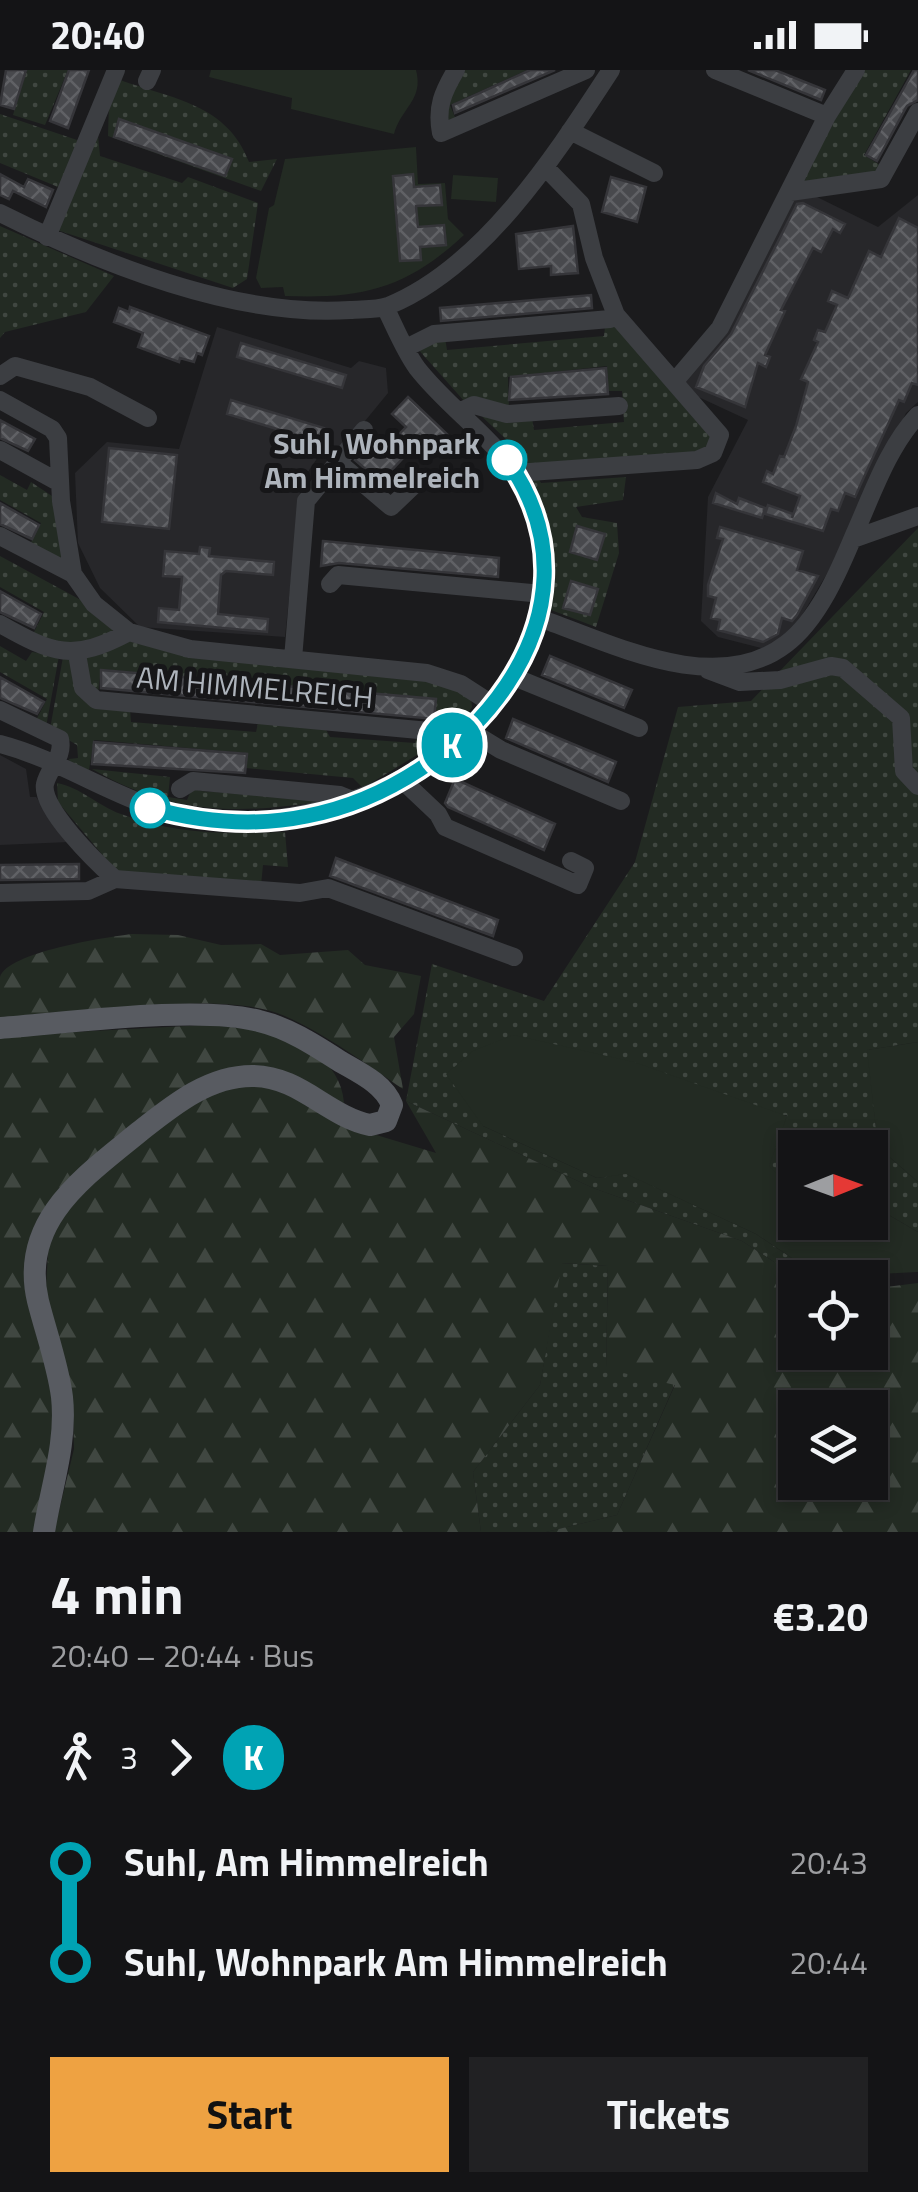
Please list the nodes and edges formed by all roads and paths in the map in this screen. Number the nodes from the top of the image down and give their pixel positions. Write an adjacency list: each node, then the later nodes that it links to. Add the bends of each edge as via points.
1 (116, 70): 14 (street)
2 (456, 70): 3 (street, via 442,94 441,132)
3 (586, 70)
4 (715, 70): 8 (street)
5 (856, 70): 8 (street)
6 (605, 71): 9 (street)
7 (918, 112): 12 (street, via 880,180)
8 (827, 116): 12 (street)
9 (570, 131): 10 (street); 11 (street)
10 (546, 168): 15 (street, via 470,250); 16 (street, via 581,204)
11 (654, 173)
12 (790, 192): 19 (street, via 720,328)
13 (0, 213): 14 (street)
14 (47, 237): 15 (street, via 122,268 253,304 317,312)
15 (386, 308): 17 (street)
16 (616, 315): 17 (street, via 434,334); 19 (street)
17 (406, 348): 22 (street)
18 (0, 376): 24 (street, via 15,366 90,388)
19 (675, 382): 28 (street, via 720,434 713,453 697,460)
20 (0, 400): 29 (street, via 52,428 65,445)
21 (619, 406): 22 (street, via 507,414 474,405)
22 (461, 412): 28 (street)
23 (918, 415): 33 (street)
24 (148, 418)
25 (364, 430): 27 (street)
26 (0, 450): 29 (street)
27 (338, 462): 30 (street, via 391,507); 41 (street, via 306,501)
28 (516, 472): 36 (street, via 539,525)
29 (60, 483): 34 (street)
30 (414, 486)
31 (916, 513): 33 (street)
32 (0, 536): 34 (street)
33 (853, 538): 42 (street, via 814,614 786,644 751,662)
34 (74, 574): 39 (street, via 94,604)
35 (330, 584): 36 (street, via 338,575)
36 (542, 594): 37 (street)
37 (539, 618): 42 (street); 43 (street)
38 (0, 624): 40 (street, via 49,649)
39 (129, 632): 40 (street); 41 (street, via 190,649)
40 (77, 654): 47 (street, AM HIMMELREICH, via 83,688 96,700)
41 (293, 659): 44 (street, via 426,673)
42 (699, 666): 51 (street, via 740,682 844,668 901,718 904,771)
43 (514, 677): 44 (street); 46 (street)
44 (492, 704): 47 (street)
45 (0, 710): 49 (street, via 60,739)
46 (639, 728)
47 (463, 736): 50 (street); 54 (street, AM HIMMELREICH)
48 (0, 744): 49 (street)
49 (56, 764): 53 (street, via 129,800 198,818 264,822); 56 (street, via 44,794 53,812)
50 (402, 780): 53 (street); 55 (street, via 445,827 578,886 585,868)
51 (918, 786)
52 (180, 790): 53 (street, via 193,781)
53 (356, 801)
54 (621, 801)
55 (571, 861)
56 (115, 879): 57 (street, via 88,892); 58 (street, via 300,893 328,888)
57 (0, 893)
58 (514, 957)
59 (0, 1028): 60 (main road, via 202,1016 260,1021 354,1069 382,1089 392,1106 386,1121 370,1124 282,1080 219,1081 169,1108 58,1204 42,1228 33,1269 63,1409)
60 (44, 1532)

